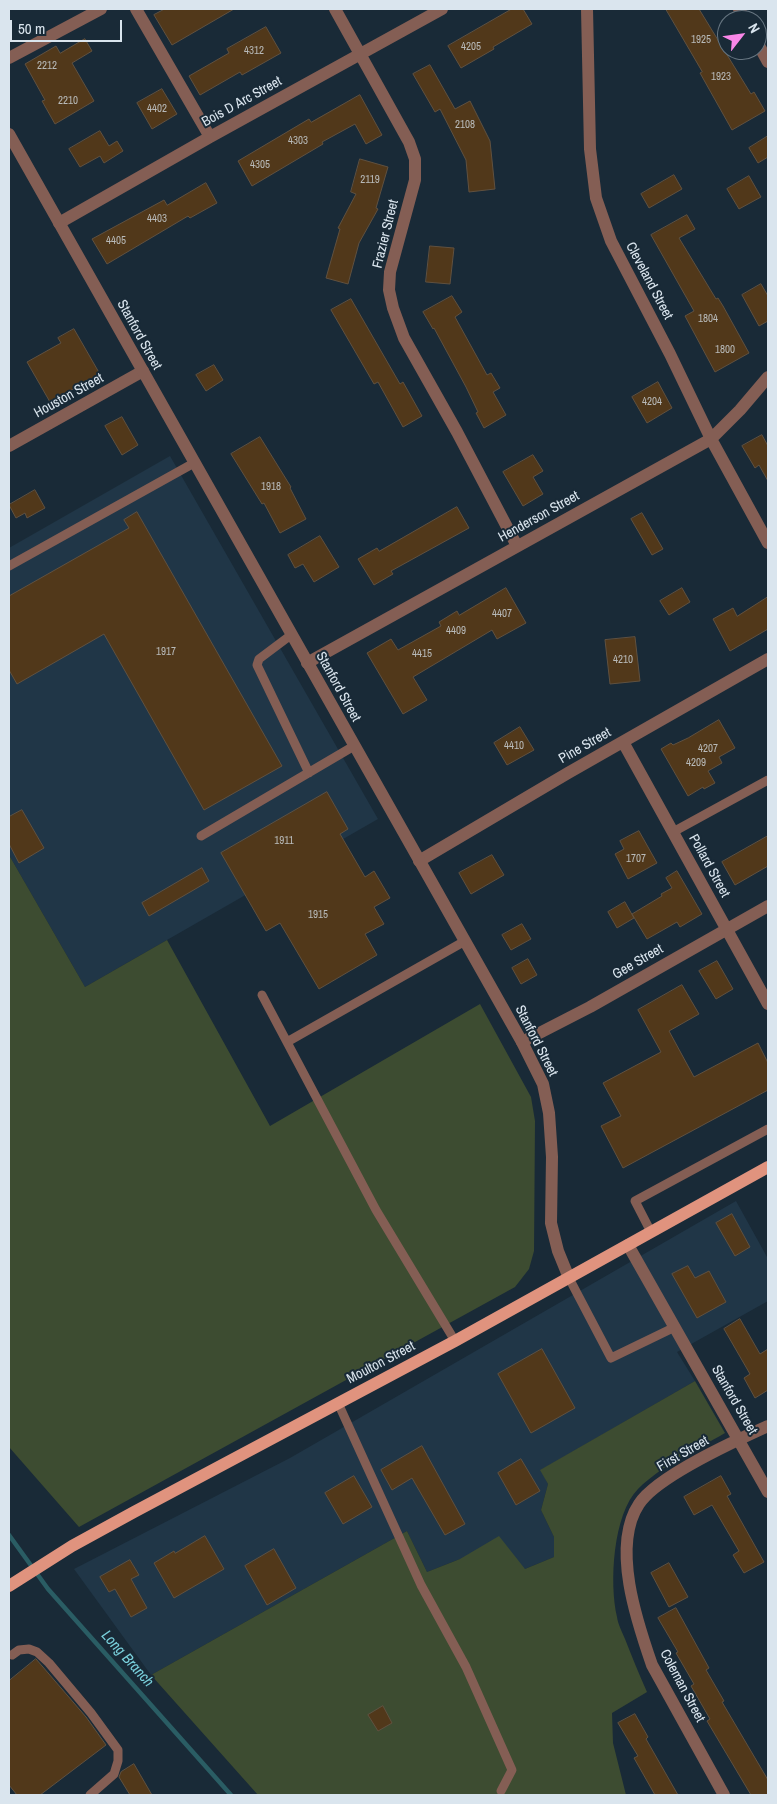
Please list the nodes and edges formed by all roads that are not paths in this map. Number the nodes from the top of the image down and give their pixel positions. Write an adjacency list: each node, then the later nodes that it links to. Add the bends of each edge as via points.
1 (101, 9): 7 (street)
2 (136, 9): 9 (street)
3 (335, 9): 6 (street, Frazier Street)
4 (442, 9): 6 (street, Bois D Arc Street)
5 (587, 9): 13 (street, Cleveland Street, via 590,149 596,198 611,241)
6 (360, 54): 9 (street, Bois D Arc Street); 17 (street, Frazier Street, via 409,142 415,159 415,180 390,272 393,308 404,338)
7 (9, 58)
8 (9, 134): 10 (street, Stanford Street)
9 (210, 137): 10 (street, Bois D Arc Street)
10 (59, 223): 11 (street, Stanford Street)
11 (143, 371): 14 (street, Houston Street); 15 (street, Stanford Street)
12 (768, 377): 13 (street, Henderson Street)
13 (711, 440): 16 (street, Cleveland Street); 17 (street, Henderson Street)
14 (9, 446)
15 (194, 463): 18 (lane); 19 (street, Stanford Street)
16 (768, 543)
17 (517, 546): 21 (street, Henderson Street)
18 (9, 566)
19 (291, 635): 21 (street, Stanford Street); 24 (lane, via 259,659 257,665)
20 (768, 659): 22 (street, Pine Street)
21 (307, 663): 23 (street, Stanford Street)
22 (623, 742): 26 (street, Pollard Street); 28 (street, Pine Street)
23 (354, 746): 24 (lane); 28 (street, Stanford Street)
24 (309, 773): 27 (lane)
25 (768, 780): 26 (lane)
26 (673, 832): 30 (street, Pollard Street)
27 (201, 836)
28 (419, 861): 31 (street, Stanford Street)
29 (768, 906): 30 (street, Gee Street)
30 (727, 929): 33 (street, Pollard Street); 35 (street, Gee Street)
31 (464, 941): 34 (lane); 35 (street, Stanford Street)
32 (262, 995): 34 (lane)
33 (768, 1004)
34 (287, 1042): 42 (lane, via 376,1210)
35 (522, 1042): 40 (street, Stanford Street, via 543,1084 549,1112 551,1223)
36 (768, 1129): 38 (lane, via 634,1201)
37 (768, 1167): 38 (main road, Moulton Street)
38 (650, 1232): 39 (main road, Moulton Street)
39 (628, 1245): 40 (main road, Moulton Street); 41 (street, Stanford Street)
40 (569, 1278): 41 (lane, via 611,1358); 42 (main road, Moulton Street)
41 (675, 1327): 45 (street, Stanford Street)
42 (455, 1341): 43 (main road, Moulton Street)
43 (338, 1404): 48 (main road, Moulton Street, via 72,1546); 50 (lane, via 421,1585 466,1667 512,1770)
44 (768, 1426): 45 (street, First Street)
45 (739, 1439): 46 (street, Stanford Street); 47 (street, First Street, via 671,1476 640,1502)
46 (768, 1492)
47 (629, 1525): 52 (street, Coleman Street, via 628,1581 652,1665)
48 (9, 1586)
49 (10, 1654): 51 (lane, via 19,1650 37,1652 91,1712 118,1750 114,1774)
50 (502, 1791)
51 (90, 1795)
52 (724, 1795)

